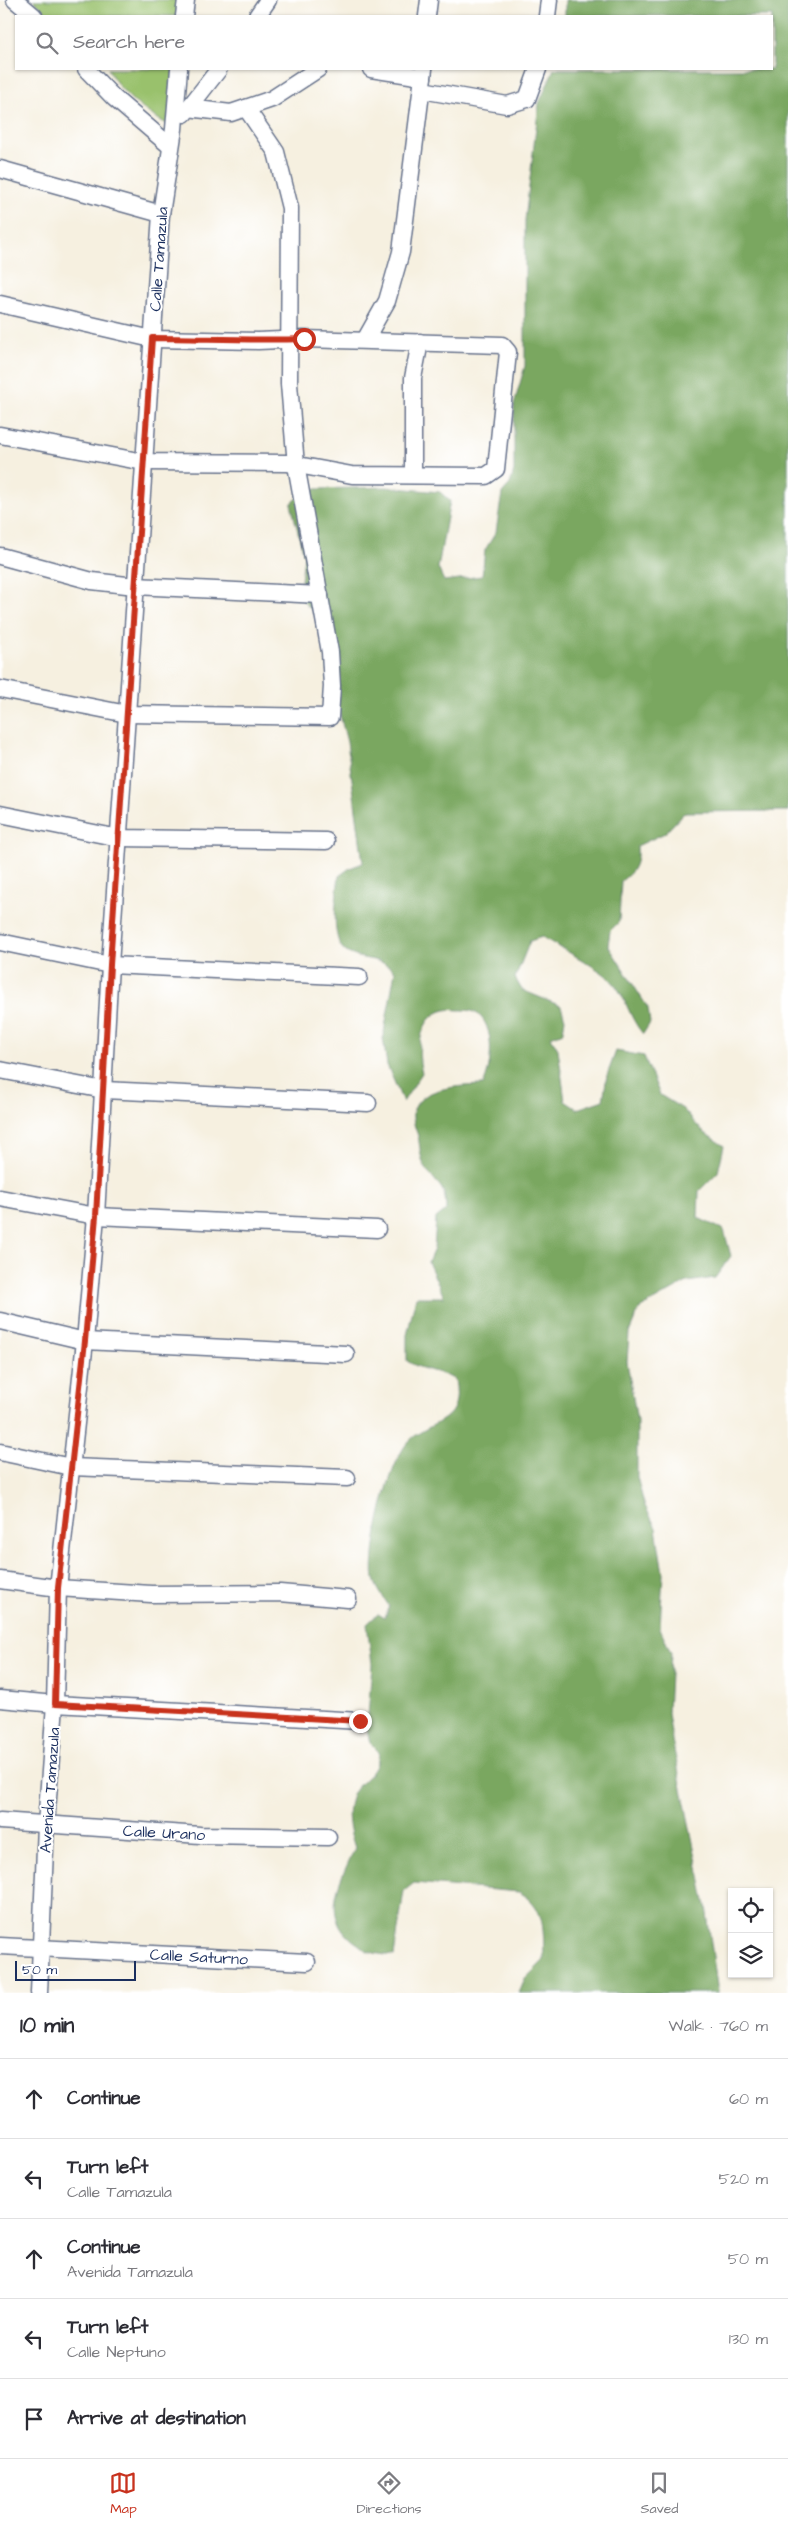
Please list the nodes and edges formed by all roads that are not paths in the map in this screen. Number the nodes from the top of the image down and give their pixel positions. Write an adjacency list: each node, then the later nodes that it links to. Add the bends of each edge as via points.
1 (15, 0): 6 (street)
2 (186, 0): 7 (street)
3 (268, 0): 8 (street)
4 (429, 0): 9 (street)
5 (549, 0): 10 (street)
6 (33, 15)
7 (184, 15)
8 (258, 15)
9 (428, 15)
10 (546, 15)
11 (87, 70): 21 (street)
12 (179, 70): 20 (street, Calle Tamazula)
13 (218, 70): 18 (street)
14 (316, 70): 19 (street, via 272,99)
15 (376, 70): 17 (street)
16 (538, 70): 17 (street, via 527,100 507,106)
17 (423, 79): 27 (street, via 397,270 380,317)
18 (188, 108): 19 (street, via 231,113); 20 (street)
19 (246, 108): 26 (street, via 276,152 290,208)
20 (174, 129): 21 (street, Calle Tamazula)
21 (170, 146): 23 (street, Calle Tamazula)
22 (0, 169): 23 (street)
23 (161, 214): 25 (street, Calle Tamazula)
24 (0, 304): 25 (street)
25 (152, 338): 26 (street); 30 (street, Calle Tamazula)
26 (291, 339): 27 (street); 31 (street, via 289,384)
27 (365, 340): 28 (street)
28 (420, 342): 32 (street, via 413,378); 32 (street, via 502,345 508,352 496,469 486,476)
29 (0, 435): 30 (street)
30 (144, 462): 31 (street); 34 (street, Calle Tamazula)
31 (296, 465): 32 (street, via 342,474); 35 (street)
32 (413, 475)
33 (0, 556): 34 (street, via 92,581)
34 (135, 586): 35 (street); 37 (street, Calle Tamazula)
35 (320, 595): 37 (street, via 330,652 330,717)
36 (0, 689): 37 (street)
37 (127, 714): 39 (street, Calle Tamazula)
38 (0, 814): 39 (street)
39 (119, 838): 40 (street); 42 (street, Calle Tamazula)
40 (326, 841)
41 (0, 942): 42 (street)
42 (110, 965): 43 (street); 45 (street, Calle Tamazula)
43 (359, 977)
44 (0, 1070): 45 (street)
45 (104, 1090): 46 (street); 48 (street, Calle Tamazula)
46 (368, 1103)
47 (0, 1198): 48 (street)
48 (96, 1216): 49 (street); 51 (street, Calle Tamazula)
49 (377, 1229)
50 (0, 1321): 51 (street)
51 (85, 1341): 52 (street); 54 (street, Calle Tamazula)
52 (346, 1354)
53 (0, 1452): 54 (street)
54 (70, 1467): 55 (street); 57 (street, Calle Tamazula)
55 (348, 1478)
56 (0, 1580): 57 (street)
57 (58, 1588): 58 (street, via 177,1595 290,1594); 60 (street, Avenida Tamazula)
58 (348, 1599)
59 (0, 1699): 60 (street)
60 (55, 1704): 61 (street); 63 (street, Avenida Tamazula)
61 (360, 1721)
62 (0, 1821): 63 (street, Calle Urano)
63 (46, 1825): 64 (street, Calle Urano, via 200,1835); 66 (street, Avenida Tamazula)
64 (328, 1837)
65 (0, 1946): 66 (street, Calle Saturno)
66 (40, 1949): 67 (street, Calle Saturno); 68 (street, Avenida Tamazula)
67 (307, 1962)
68 (39, 1993)

